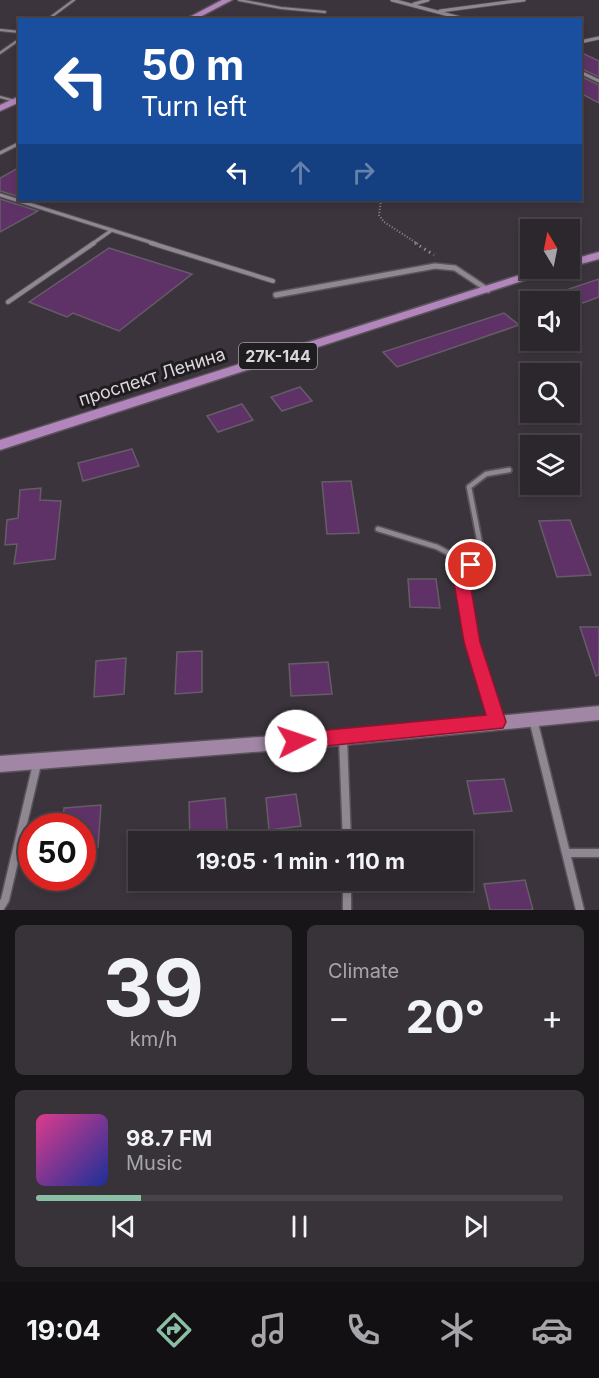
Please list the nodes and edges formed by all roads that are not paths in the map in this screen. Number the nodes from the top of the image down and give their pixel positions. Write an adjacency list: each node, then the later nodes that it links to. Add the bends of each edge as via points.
1 (74, 0): 10 (lane)
2 (228, 0): 11 (main road)
3 (239, 0): 9 (lane)
4 (392, 0): 7 (street)
5 (428, 0): 7 (street)
6 (524, 0): 8 (street)
7 (414, 4): 8 (street)
8 (440, 11): 12 (street)
9 (325, 12)
10 (50, 18)
11 (191, 18)
12 (462, 18)
13 (0, 30): 14 (lane)
14 (18, 32)
15 (599, 38): 17 (street)
16 (18, 40): 18 (lane)
17 (582, 42)
18 (0, 53)
19 (582, 73): 20 (street)
20 (599, 81)
21 (0, 97): 22 (lane)
22 (17, 100): 23 (main road)
23 (0, 108)
24 (18, 144): 25 (lane)
25 (0, 153)
26 (0, 195): 27 (lane)
27 (18, 201)
28 (19, 201): 29 (lane)
29 (111, 230): 33 (lane); 36 (lane)
30 (599, 255): 31 (main road)
31 (580, 261)
32 (522, 279): 34 (main road, проспект Ленина / 27К-144)
33 (273, 281)
34 (488, 290): 35 (street, via 455,268 435,266); 37 (main road, проспект Ленина / 27К-144)
35 (276, 295)
36 (8, 302)
37 (0, 445)
38 (509, 470): 40 (lane, via 486,474 469,487 482,554)
39 (378, 529): 40 (lane, via 429,542)
40 (471, 565): 43 (lane, via 460,576 472,642)
41 (599, 713): 42 (main road)
42 (533, 719): 43 (main road); 48 (street)
43 (497, 722): 44 (main road)
44 (343, 738): 45 (main road); 47 (street)
45 (38, 760): 46 (main road); 51 (street)
46 (0, 764)
47 (347, 831)
48 (566, 853): 49 (street); 53 (street)
49 (599, 853)
50 (347, 891): 52 (street)
51 (0, 908)
52 (347, 910)
53 (580, 910)

